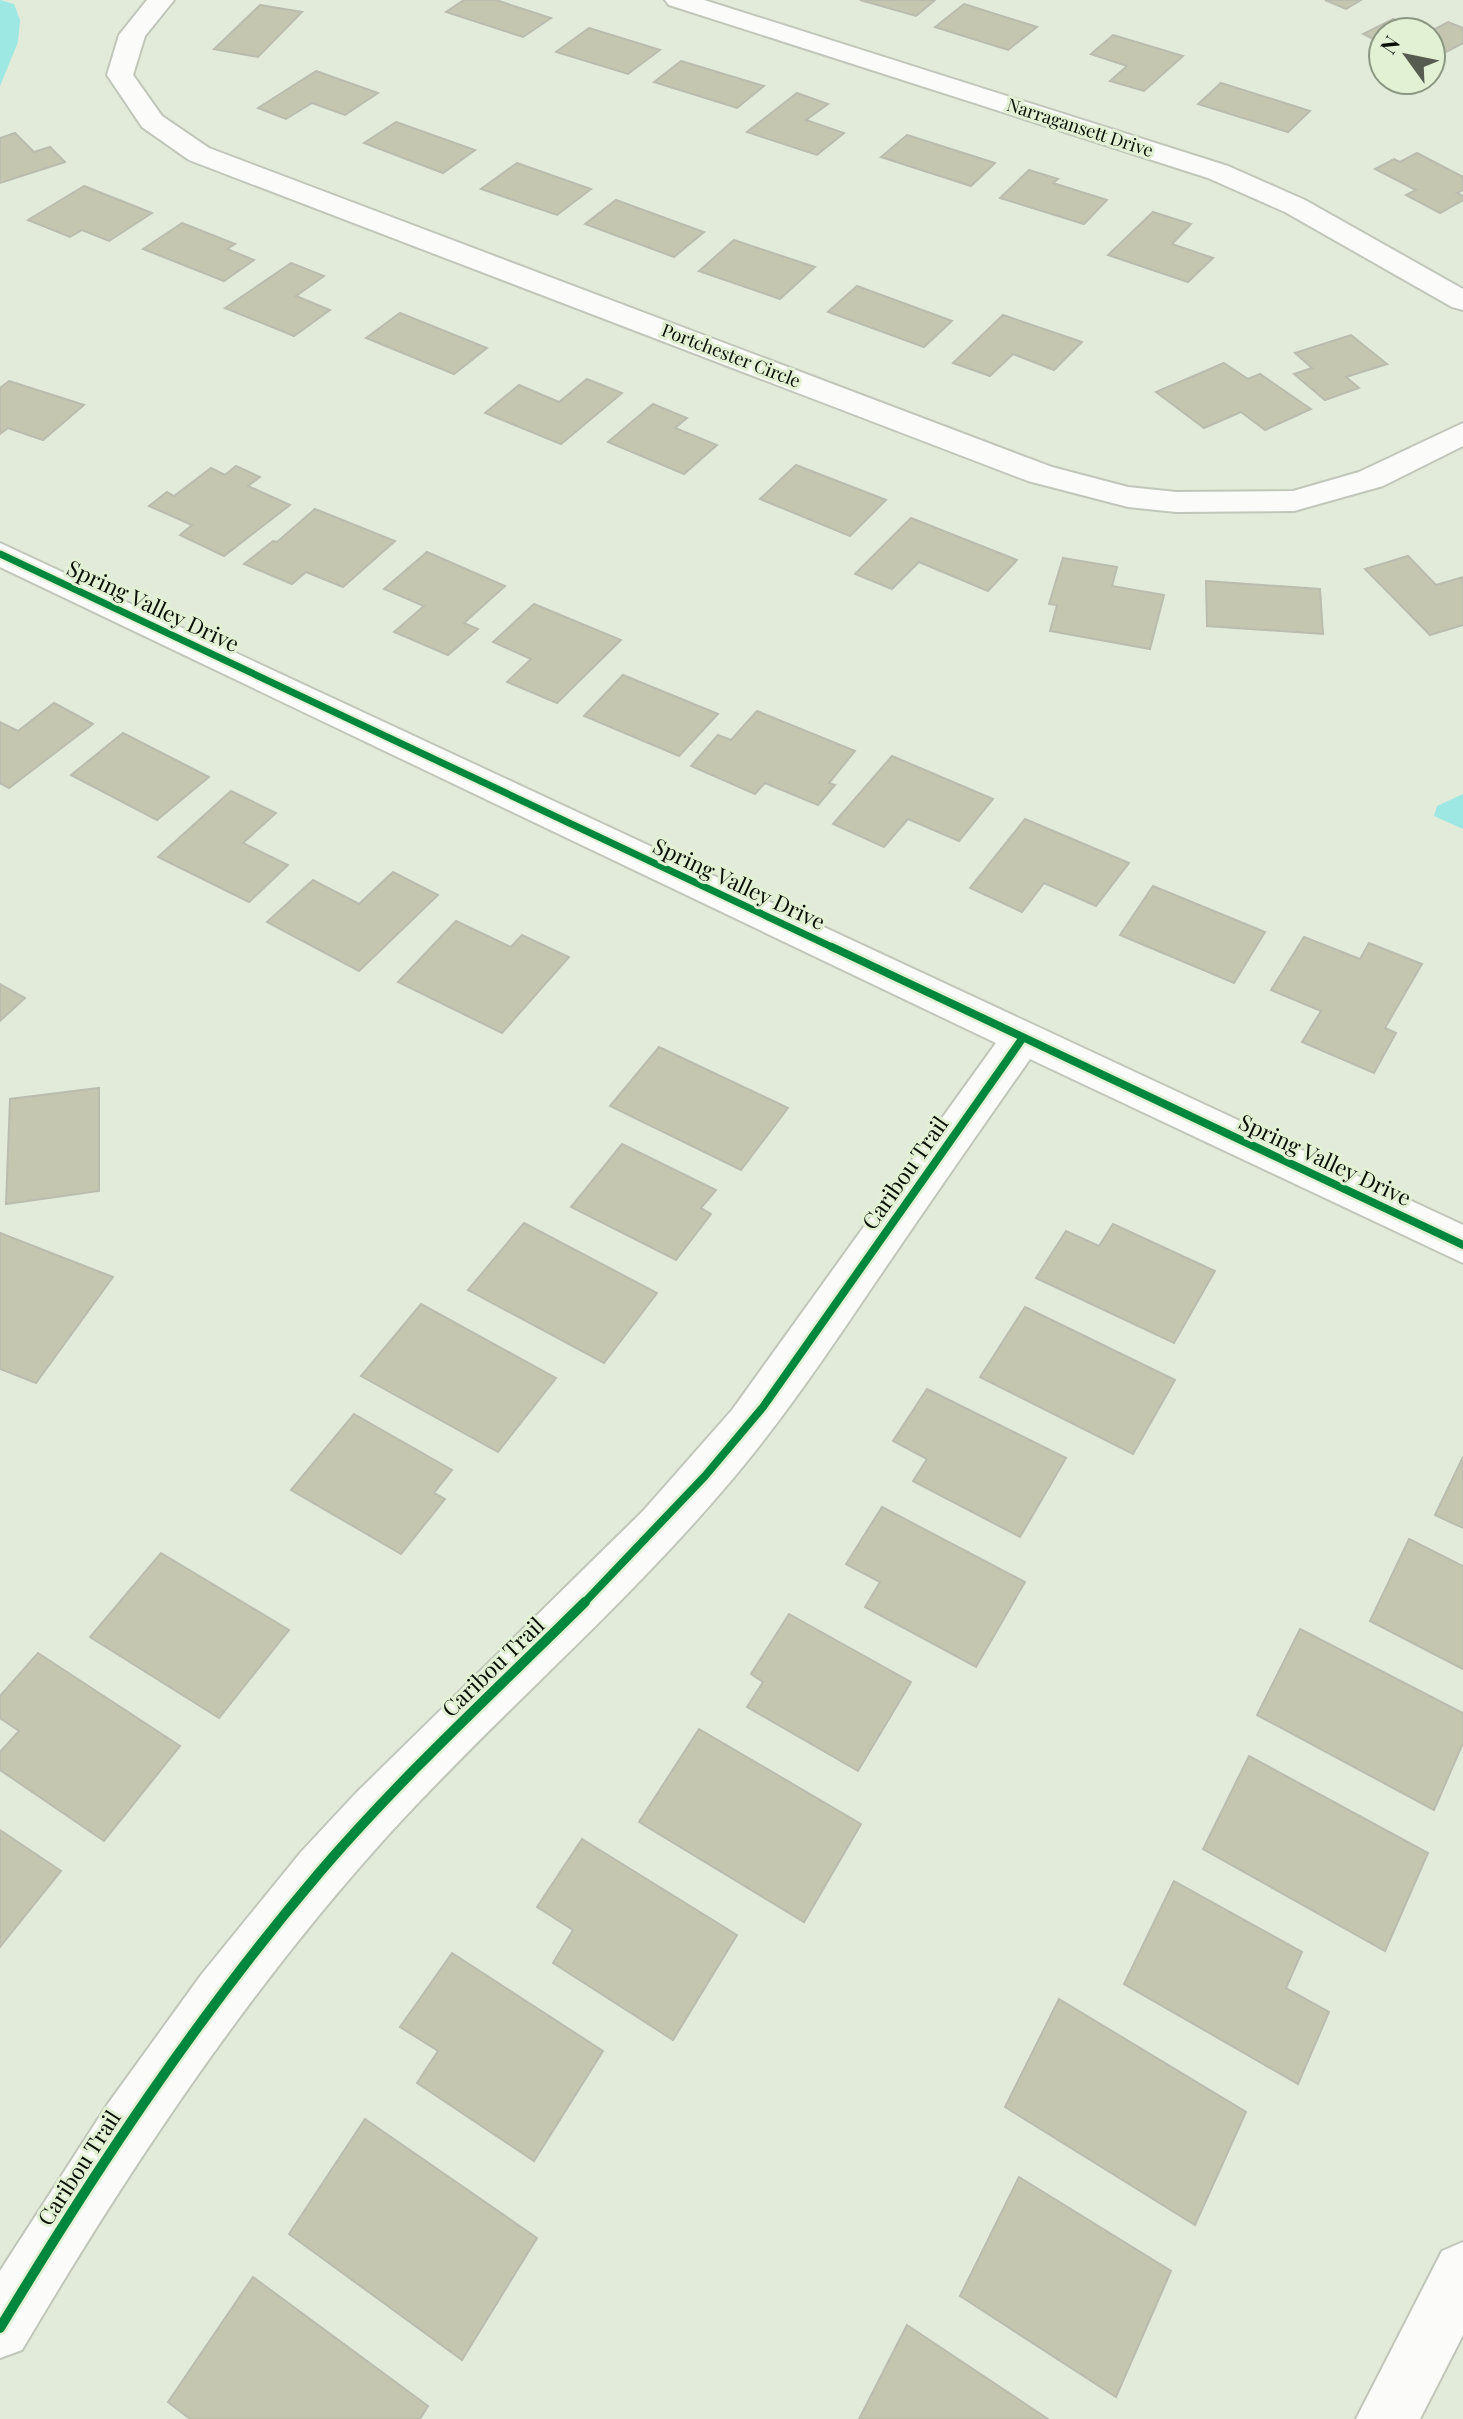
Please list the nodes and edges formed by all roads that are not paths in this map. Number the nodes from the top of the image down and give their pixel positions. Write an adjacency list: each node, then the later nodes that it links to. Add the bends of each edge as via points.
1 (161, 0): 4 (street, Portchester Circle, via 132,35 120,75 155,127 199,154 1040,474 1128,497 1207,503 1294,501 1371,479)
2 (678, 0): 3 (street, Narragansett Drive, via 1231,177 1295,206)
3 (1463, 301)
4 (1463, 433)
5 (0, 554): 6 (street, Spring Valley Drive)
6 (1022, 1039): 7 (street, Spring Valley Drive); 9 (street, Caribou Trail, via 750,1424 624,1565 444,1738 282,1917 169,2066)
7 (1463, 1245)
8 (1463, 2272): 10 (street)
9 (0, 2328)
10 (1387, 2419)

